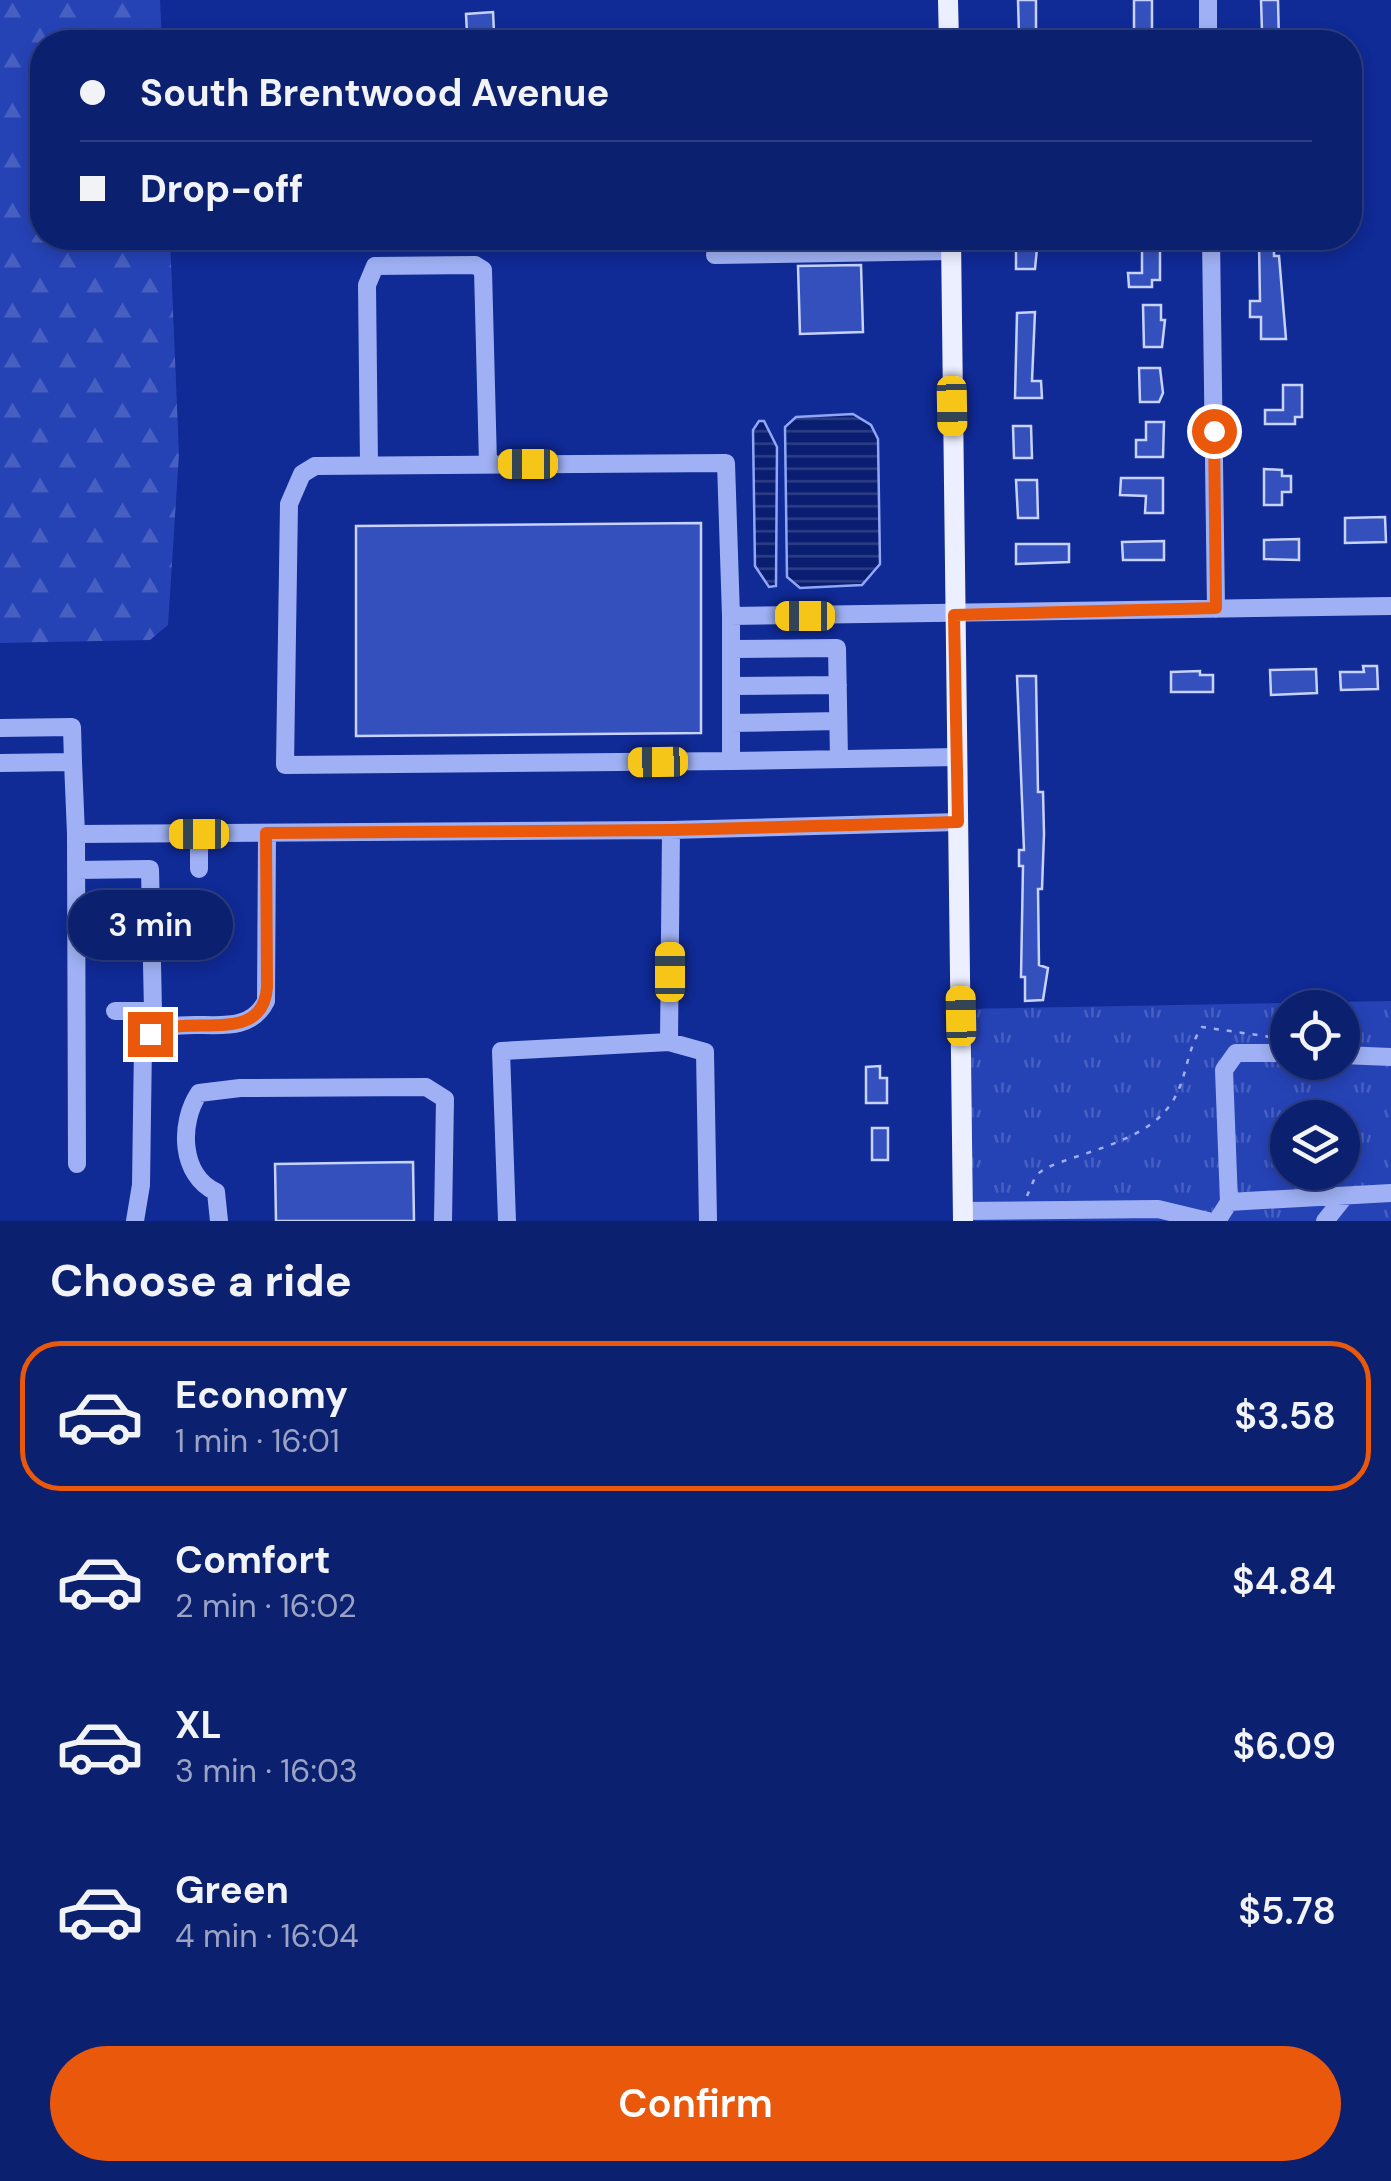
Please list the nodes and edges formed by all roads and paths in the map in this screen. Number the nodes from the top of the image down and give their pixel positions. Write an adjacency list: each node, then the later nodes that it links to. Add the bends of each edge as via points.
1 (948, 0): 3 (main road)
2 (1208, 0): 4 (street)
3 (948, 30)
4 (1208, 30)
5 (822, 250): 8 (street)
6 (951, 250): 13 (main road)
7 (1211, 250): 12 (street)
8 (715, 255)
9 (488, 464): 10 (street); 10 (street, via 487,280 475,265 455,265 375,266 368,274); 14 (street, via 726,463)
10 (368, 465): 23 (street, via 315,466 302,474 289,504 286,765)
11 (1391, 606): 12 (street)
12 (1216, 608): 13 (street)
13 (954, 615): 14 (street); 21 (main road)
14 (730, 616): 15 (street)
15 (731, 650): 16 (street, via 837,648); 17 (street)
16 (838, 685): 17 (street); 18 (street)
17 (731, 686): 19 (street)
18 (838, 721): 19 (street); 22 (street)
19 (731, 723): 23 (street)
20 (0, 728): 24 (street, via 72,726)
21 (958, 757): 22 (street); 26 (main road)
22 (839, 759): 23 (street)
23 (731, 761)
24 (73, 762): 25 (street); 29 (street)
25 (0, 763)
26 (958, 822): 27 (street); 44 (main road)
27 (671, 830): 28 (street); 34 (street)
28 (266, 833): 30 (street); 45 (street, via 266,1001 244,1023 172,1025 143,1044)
29 (76, 834): 30 (street); 31 (street)
30 (199, 834): 32 (street)
31 (76, 870): 33 (street, via 150,869 153,1011); 39 (street)
32 (199, 870)
33 (115, 1011)
34 (669, 1042): 48 (street, via 501,1051); 49 (street, via 704,1052)
35 (1270, 1042): 42 (path, via 1202,1027 1166,1112 1125,1138 1046,1168)
36 (1270, 1047): 43 (street, via 1236,1052 1224,1070)
37 (1360, 1056): 38 (street)
38 (1391, 1057)
39 (77, 1164)
40 (1391, 1194): 41 (street)
41 (1345, 1196): 43 (street); 52 (street)
42 (1026, 1199)
43 (1229, 1202): 51 (street)
44 (963, 1216): 50 (street, via 1158,1209)
45 (136, 1221)
46 (219, 1221): 47 (street, via 216,1192 200,1185 189,1164 187,1112 199,1094 426,1087 445,1099)
47 (444, 1221)
48 (507, 1221)
49 (708, 1221)
50 (1208, 1221)
51 (1217, 1221)
52 (1325, 1221)

